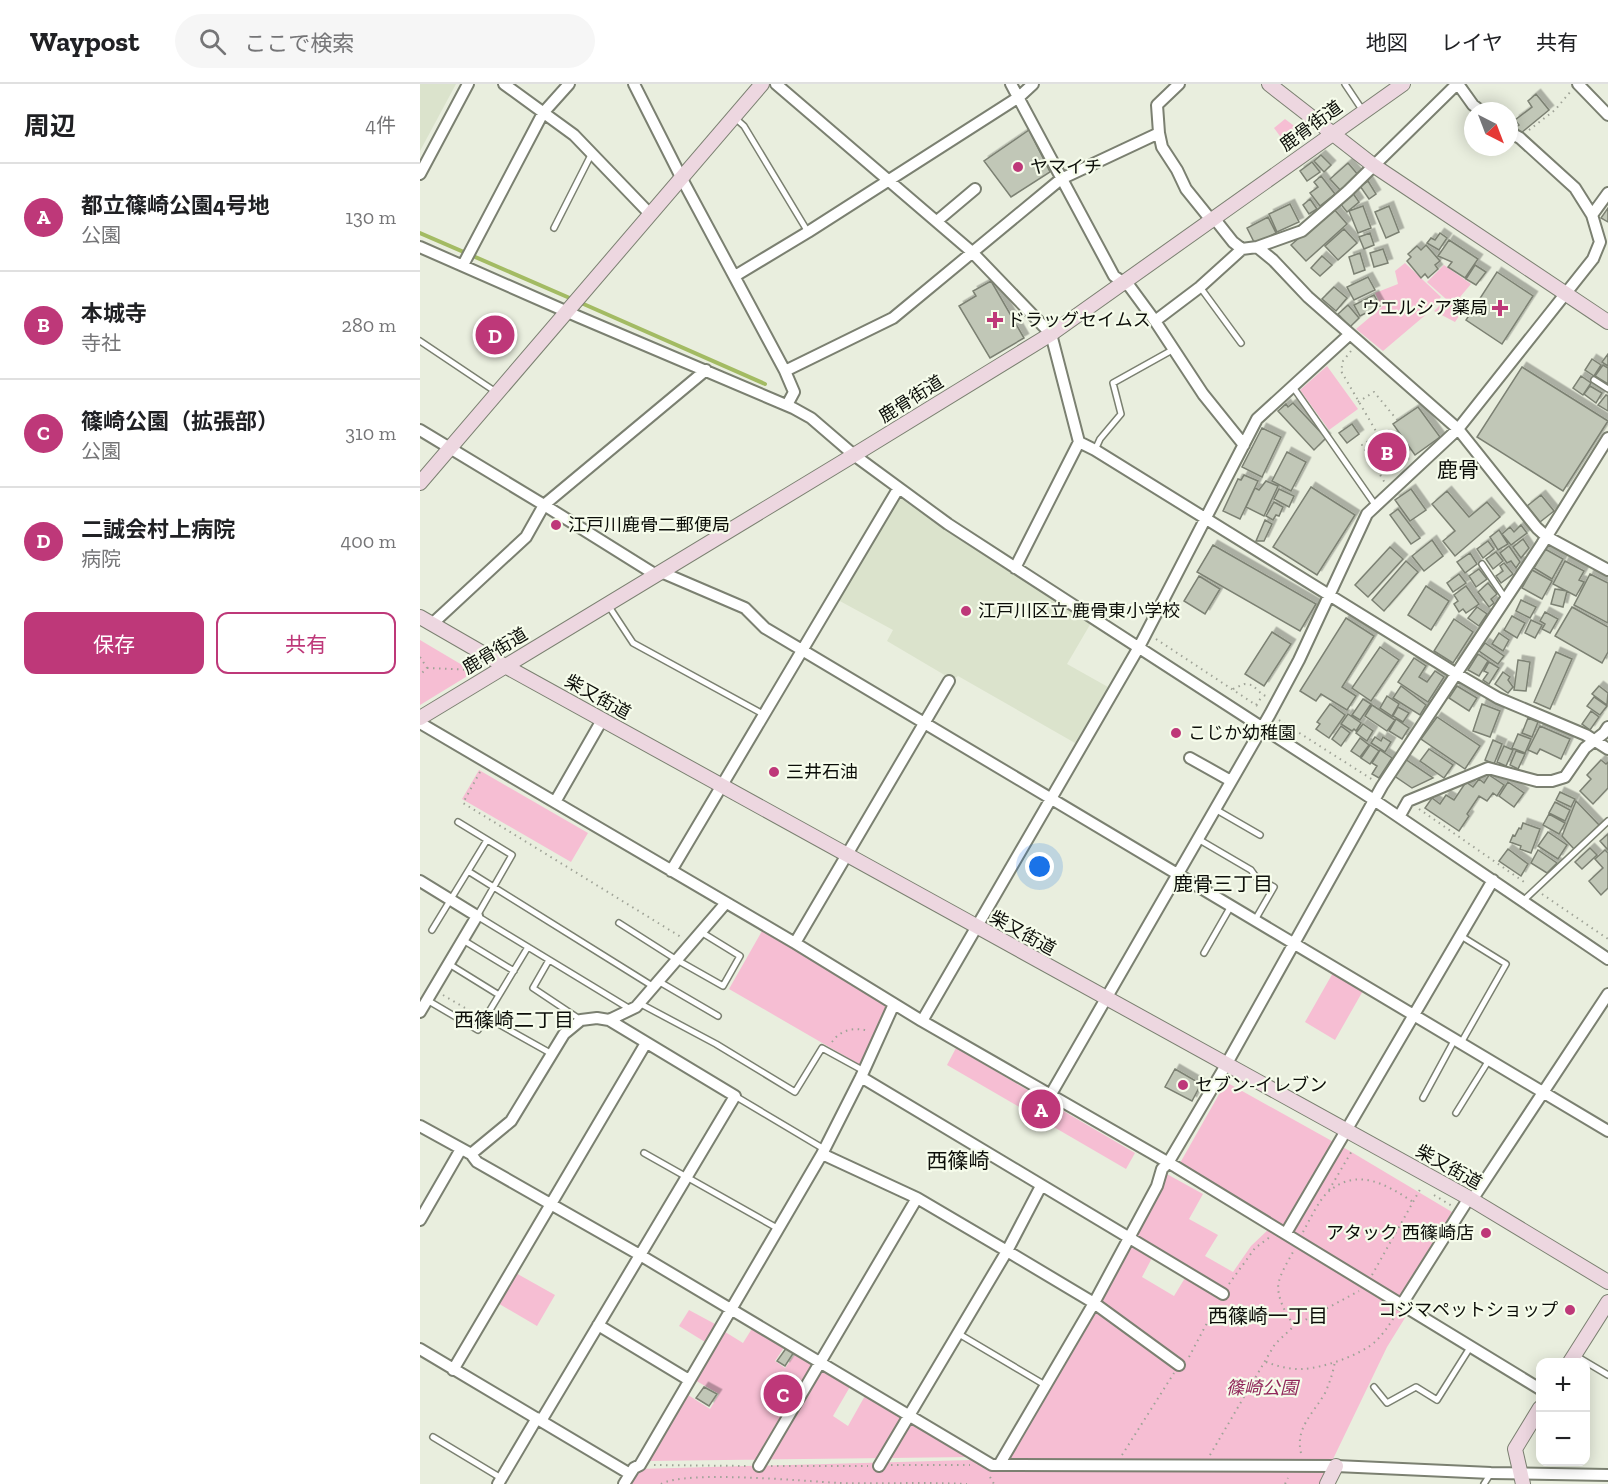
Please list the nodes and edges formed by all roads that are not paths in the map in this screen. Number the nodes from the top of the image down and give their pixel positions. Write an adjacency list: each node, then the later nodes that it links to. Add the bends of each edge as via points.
1 (468, 84): 26 (street)
2 (504, 84): 18 (street)
3 (569, 84): 18 (street)
4 (634, 84): 27 (street)
5 (762, 84): 20 (street)
6 (776, 84): 29 (street)
7 (1011, 84): 15 (street)
8 (1033, 84): 15 (street)
9 (1179, 84): 21 (street, via 1157,105)
10 (1269, 84): 22 (street)
11 (1345, 84): 17 (lane)
12 (1403, 84): 17 (street, 鹿骨街道)
13 (1458, 84): 16 (street); 25 (street)
14 (1577, 84): 19 (street)
15 (1019, 97): 28 (street); 29 (street)
16 (1471, 102)
17 (1363, 111): 22 (street, 鹿骨街道)
18 (543, 113): 24 (street); 43 (street)
19 (1608, 115)
20 (734, 117): 27 (street); 37 (lane, via 744,126)
21 (1159, 133): 28 (street); 34 (street, via 1162,147 1186,189)
22 (1333, 134): 25 (street); 34 (street, 鹿骨街道)
23 (1518, 136): 33 (street, via 1575,188)
24 (592, 153): 32 (street); 36 (lane)
25 (1373, 165): 39 (street, via 1302,231); 47 (street)
26 (420, 174)
27 (682, 179): 32 (street); 44 (street)
28 (1061, 179): 42 (street); 45 (street)
29 (889, 180): 35 (street); 37 (street)
30 (975, 189): 35 (street)
31 (1608, 193): 33 (street)
32 (650, 214): 48 (street)
33 (1592, 215): 40 (street)
34 (1213, 219): 41 (street); 45 (street, 鹿骨街道)
35 (937, 221): 42 (street)
36 (554, 228)
37 (808, 232): 44 (street)
38 (420, 247): 43 (street)
39 (1257, 247): 41 (street); 52 (street)
40 (1603, 248): 47 (street)
41 (1242, 249): 46 (street)
42 (972, 252): 51 (street); 57 (street, via 893,318)
43 (463, 265): 48 (street)
44 (735, 276): 57 (street)
45 (1121, 283): 49 (street, via 1130,287); 51 (street, 鹿骨街道)
46 (1200, 287): 49 (street); 54 (lane)
47 (1565, 294): 50 (street); 63 (street)
48 (567, 312): 56 (street); 61 (street)
49 (1155, 321): 55 (street)
50 (1608, 322)
51 (1051, 334): 66 (street); 70 (street, 鹿骨街道)
52 (1350, 334): 59 (street); 63 (street)
53 (420, 341): 61 (lane)
54 (1241, 342)
55 (1174, 349): 67 (street, via 1203,394); 69 (lane, via 1113,383 1121,414)
56 (706, 370): 62 (street); 73 (street)
57 (784, 370): 62 (street, via 794,392)
58 (1594, 380): 60 (lane)
59 (1293, 387): 67 (street, via 1257,418); 74 (lane)
60 (1608, 389)
61 (498, 393): 68 (street)
62 (787, 405): 70 (street, via 811,418)
63 (1458, 429): 74 (street); 76 (street)
64 (420, 430): 68 (street)
65 (1608, 438): 76 (street)
66 (1079, 442): 69 (street); 78 (street)
67 (1244, 445): 75 (street)
68 (450, 448): 71 (street); 73 (street)
69 (1095, 450): 75 (street)
70 (854, 455): 72 (street); 80 (street, 鹿骨街道)
71 (420, 483)
72 (898, 489): 78 (street); 87 (street)
73 (544, 505): 80 (street); 85 (street, via 526,537)
74 (1376, 506): 81 (street, via 1367,514)
75 (1206, 520): 81 (street); 86 (street)
76 (1547, 537): 79 (street); 82 (street)
77 (1482, 564): 82 (lane)
78 (1015, 568): 86 (street)
79 (1608, 570)
80 (658, 573): 83 (street, 鹿骨街道); 87 (street, via 745,608 765,628)
81 (1328, 595): 89 (street); 97 (street)
82 (1505, 598): 89 (street)
83 (607, 604): 88 (street, 鹿骨街道); 91 (lane, via 633,643)
84 (420, 617): 85 (street, 柴又街道)
85 (432, 624): 88 (street, 柴又街道)
86 (1139, 647): 97 (street); 103 (street)
87 (802, 650): 91 (street); 95 (street)
88 (505, 666): 92 (street, 鹿骨街道); 93 (street, 柴又街道)
89 (1455, 673): 98 (street, via 1498,698); 104 (street)
90 (949, 681): 95 (street)
91 (763, 714): 102 (street)
92 (420, 718)
93 (602, 720): 102 (street, 柴又街道); 105 (street)
94 (420, 723): 105 (street)
95 (922, 723): 103 (street); 113 (street)
96 (1608, 727): 98 (street)
97 (1262, 728): 101 (street); 104 (street)
98 (1595, 740): 99 (street); 107 (street, via 1565,777 1537,781 1488,768 1408,801)
99 (1608, 749)
100 (1190, 758): 101 (street)
101 (1231, 782): 106 (street)
102 (722, 785): 113 (street, 柴又街道); 115 (street)
103 (1052, 800): 116 (street); 127 (street)
104 (1374, 800): 107 (street); 133 (street)
105 (555, 802): 115 (street)
106 (1215, 809): 110 (lane); 111 (street)
107 (1398, 817): 117 (street)
108 (1608, 821): 121 (lane)
109 (458, 822): 112 (lane)
110 (1260, 835)
111 (1198, 838): 116 (street); 125 (lane, via 1274,887)
112 (487, 840): 114 (lane); 119 (lane, via 512,855)
113 (846, 855): 127 (street, 柴又街道); 132 (street)
114 (468, 871): 119 (lane); 120 (lane)
115 (671, 871): 122 (street)
116 (1176, 875): 123 (street); 145 (street)
117 (1493, 880): 121 (street); 130 (street)
118 (420, 881): 120 (street)
119 (494, 888): 124 (lane); 141 (lane)
120 (451, 900): 124 (street); 128 (lane)
121 (1524, 900): 136 (street)
122 (725, 904): 129 (street); 132 (street)
123 (1231, 906): 125 (street); 135 (lane)
124 (477, 916): 131 (street); 134 (lane)
125 (1255, 920): 133 (street)
126 (619, 922): 138 (lane)
127 (977, 927): 145 (street, 柴又街道); 154 (street)
128 (432, 930)
129 (701, 932): 138 (street); 138 (lane, via 740,956 723,986)
130 (1461, 936): 149 (street); 155 (lane, via 1506,964)
131 (463, 940): 139 (street); 140 (lane)
132 (795, 943): 146 (street)
133 (1293, 944): 149 (street); 159 (street)
134 (528, 947): 137 (lane); 140 (lane)
135 (1204, 953)
136 (1608, 959)
137 (549, 960): 147 (lane); 152 (lane, via 533,988)
138 (676, 960): 141 (street)
139 (449, 964): 143 (lane); 144 (street)
140 (514, 971): 143 (lane)
141 (656, 984): 147 (street); 150 (lane)
142 (1608, 994): 161 (street)
143 (500, 995): 151 (lane)
144 (425, 999): 148 (street); 151 (lane, via 478,1030)
145 (1106, 999): 159 (street, 柴又街道); 162 (street)
146 (894, 1004): 154 (street); 160 (street)
147 (635, 1006): 153 (street); 160 (lane, via 716,1044 795,1092 822,1048)
148 (420, 1012)
149 (1415, 1015): 155 (street); 167 (street)
150 (718, 1016)
151 (485, 1018): 157 (lane)
152 (581, 1020): 153 (street); 157 (street, via 564,1034)
153 (609, 1020): 156 (street)
154 (922, 1021): 162 (street)
155 (1458, 1041): 158 (street); 164 (lane)
156 (646, 1043): 163 (street); 177 (street)
157 (552, 1054): 169 (street, via 511,1121)
158 (1489, 1060): 161 (street); 165 (lane)
159 (1226, 1065): 167 (street, 柴又街道); 172 (street)
160 (862, 1074): 170 (street); 174 (street)
161 (1542, 1092): 168 (street); 176 (street)
162 (1051, 1094): 172 (street)
163 (735, 1096): 170 (lane); 173 (street)
164 (1423, 1098)
165 (1456, 1113)
166 (420, 1126): 169 (street)
167 (1347, 1131): 176 (street, 柴又街道); 180 (street)
168 (1608, 1131)
169 (466, 1151): 177 (street, via 477,1162); 178 (street)
170 (823, 1152): 175 (street); 179 (street)
171 (644, 1153): 173 (lane)
172 (1168, 1163): 180 (street); 181 (street)
173 (686, 1177): 179 (lane); 183 (street)
174 (1041, 1186): 181 (street); 182 (street)
175 (917, 1198): 182 (street); 195 (street)
176 (1470, 1199): 184 (street, 柴又街道); 188 (street)
177 (551, 1204): 183 (street); 198 (street)
178 (420, 1220)
179 (777, 1228): 189 (street)
180 (1283, 1231): 188 (street)
181 (1130, 1238): 185 (street); 187 (street)
182 (1007, 1251): 187 (street); 191 (street)
183 (640, 1255): 189 (street); 190 (street)
184 (1608, 1282)
185 (1223, 1294)
186 (1608, 1302): 194 (street)
187 (1094, 1303): 196 (street); 201 (street)
188 (1402, 1304): 192 (street)
189 (730, 1309): 195 (street); 200 (street)
190 (598, 1325): 200 (street); 206 (street)
191 (959, 1334): 201 (lane); 205 (street)
192 (1471, 1346): 202 (lane, via 1437,1400 1416,1387 1387,1403); 203 (street)
193 (420, 1349): 198 (street)
194 (1573, 1358)
195 (820, 1361): 205 (street); 208 (street)
196 (1179, 1365)
197 (1590, 1367): 199 (lane)
198 (453, 1370): 206 (street)
199 (1608, 1375)
200 (689, 1380): 215 (street, via 640,1465)
201 (1046, 1385): 210 (street)
202 (1374, 1387)
203 (1536, 1387)
204 (1538, 1412): 214 (street, via 1515,1449)
205 (910, 1415): 209 (street); 210 (street)
206 (539, 1419): 215 (street); 216 (street)
207 (434, 1437): 216 (lane)
208 (759, 1466)
209 (879, 1466)
210 (999, 1466): 211 (street)
211 (1336, 1466): 212 (street); 217 (street)
212 (1491, 1473): 214 (street); 218 (lane)
213 (1608, 1475): 214 (street)
214 (1522, 1478)
215 (627, 1479)
216 (499, 1481)
217 (1328, 1484)
218 (1484, 1484)

